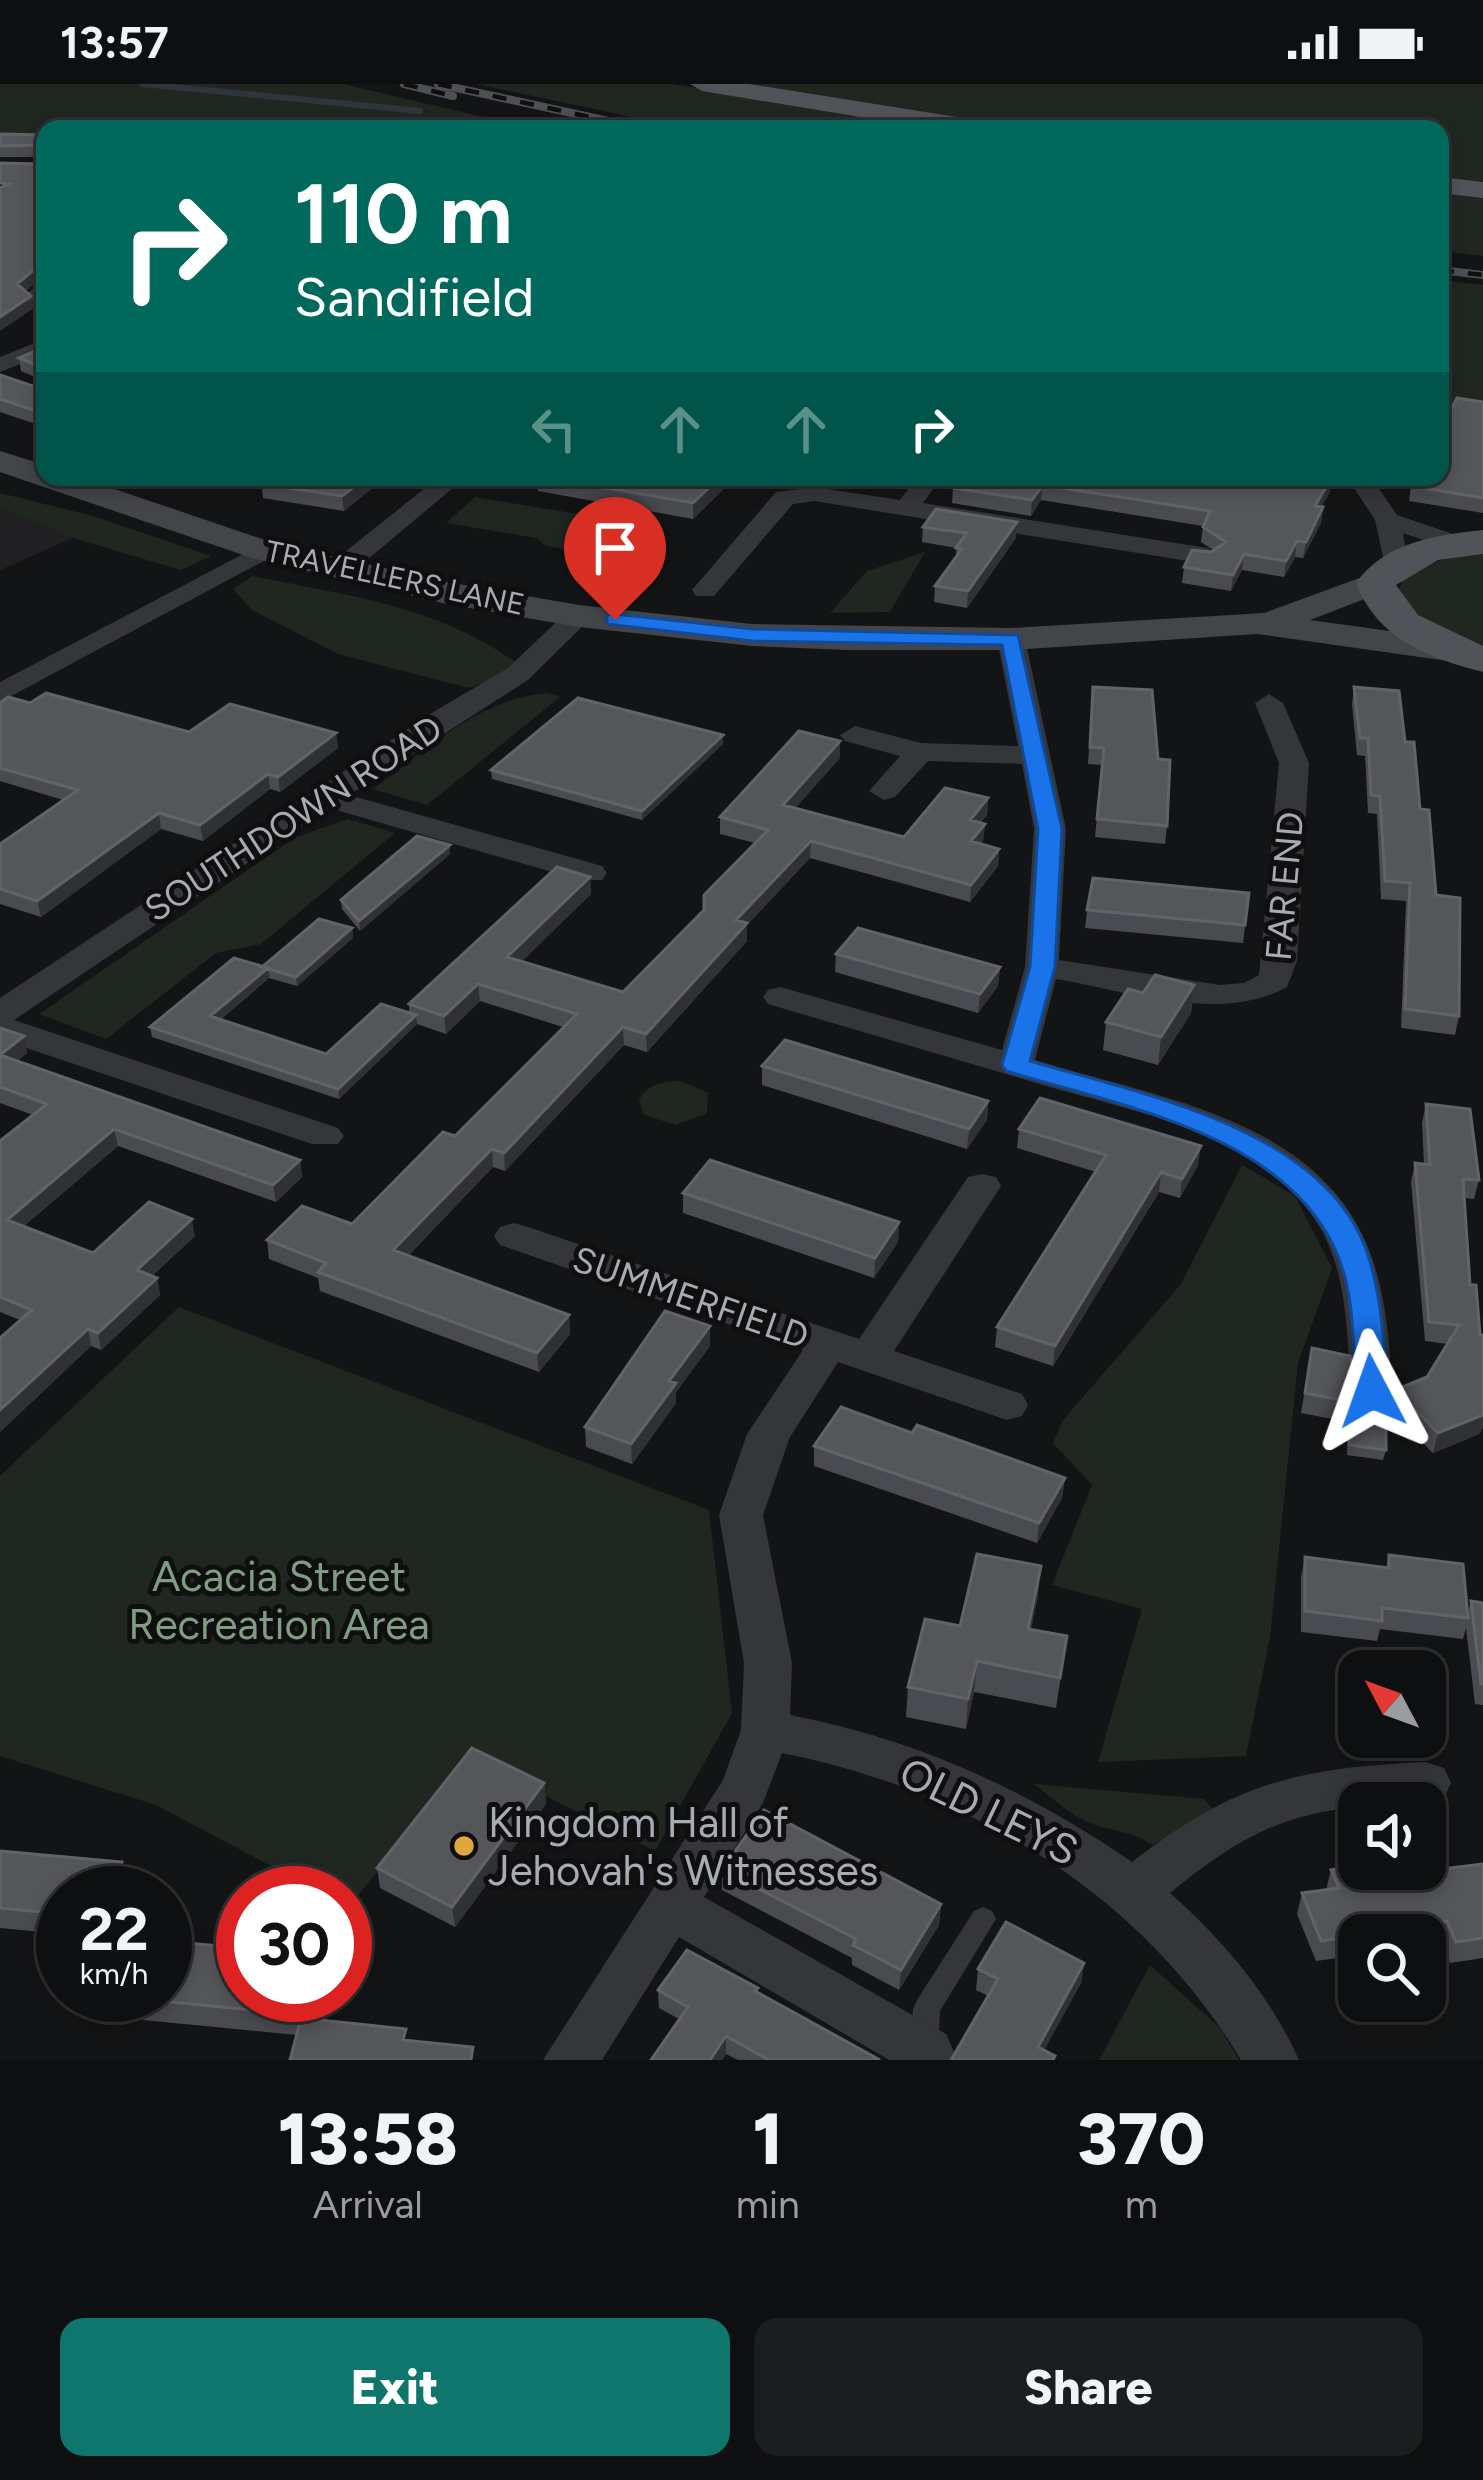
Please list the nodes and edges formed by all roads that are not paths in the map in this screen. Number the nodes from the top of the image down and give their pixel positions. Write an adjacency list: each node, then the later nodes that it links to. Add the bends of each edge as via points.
1 (702, 84): 2 (main road)
2 (926, 120)
3 (1449, 186): 4 (main road)
4 (1483, 190)
5 (36, 350): 6 (street)
6 (0, 365)
7 (0, 461): 8 (street, TRAVELLERS LANE)
8 (36, 474)
9 (102, 486): 16 (street, TRAVELLERS LANE)
10 (443, 486): 18 (street)
11 (923, 486): 13 (street)
12 (1365, 486): 14 (street)
13 (906, 508): 17 (street); 20 (street, via 785,497)
14 (1388, 520): 15 (street); 19 (street)
15 (1471, 543): 19 (main road, via 1420,552)
16 (264, 551): 18 (street, TRAVELLERS LANE); 25 (street)
17 (1208, 556)
18 (340, 569): 21 (street, TRAVELLERS LANE)
19 (1386, 573): 22 (street, TRAVELLERS LANE, via 1324,605); 24 (main road, via 1380,599 1394,617)
20 (705, 590)
21 (579, 616): 23 (street, TRAVELLERS LANE, via 752,635); 31 (street, SOUTHDOWN ROAD, via 510,683)
22 (1257, 623): 23 (street, TRAVELLERS LANE); 24 (street, TRAVELLERS LANE)
23 (1011, 639): 29 (street)
24 (1469, 655)
25 (0, 693)
26 (1269, 703): 33 (street, FAR END, via 1294,763 1275,980 1220,995)
27 (855, 735): 28 (street)
28 (920, 752): 29 (street); 30 (street)
29 (1035, 756): 33 (street, via 1050,829)
30 (884, 791)
31 (323, 796): 32 (street); 35 (street, SOUTHDOWN ROAD)
32 (591, 873)
33 (1042, 967): 37 (street)
34 (780, 997): 37 (street)
35 (0, 1014)
36 (0, 1027): 38 (street)
37 (1016, 1065): 42 (street, via 1208,1124 1302,1180 1352,1250)
38 (325, 1136)
39 (982, 1186): 41 (street)
40 (514, 1236): 41 (street, SUMMERFIELD)
41 (849, 1350): 43 (street, SUMMERFIELD); 44 (street, via 769,1434 741,1515 768,1663)
42 (1372, 1391)
43 (1006, 1405)
44 (765, 1730): 46 (street, OLD LEYS, via 841,1744 949,1785 1049,1832); 47 (street, via 731,1816)
45 (1338, 1788): 46 (street, via 1260,1807 1193,1844)
46 (1135, 1891): 51 (street, OLD LEYS, via 1239,2008)
47 (673, 1906): 49 (street); 50 (street)
48 (983, 1919): 49 (lane, via 927,2009)
49 (925, 2056)
50 (571, 2060)
51 (1270, 2060)

